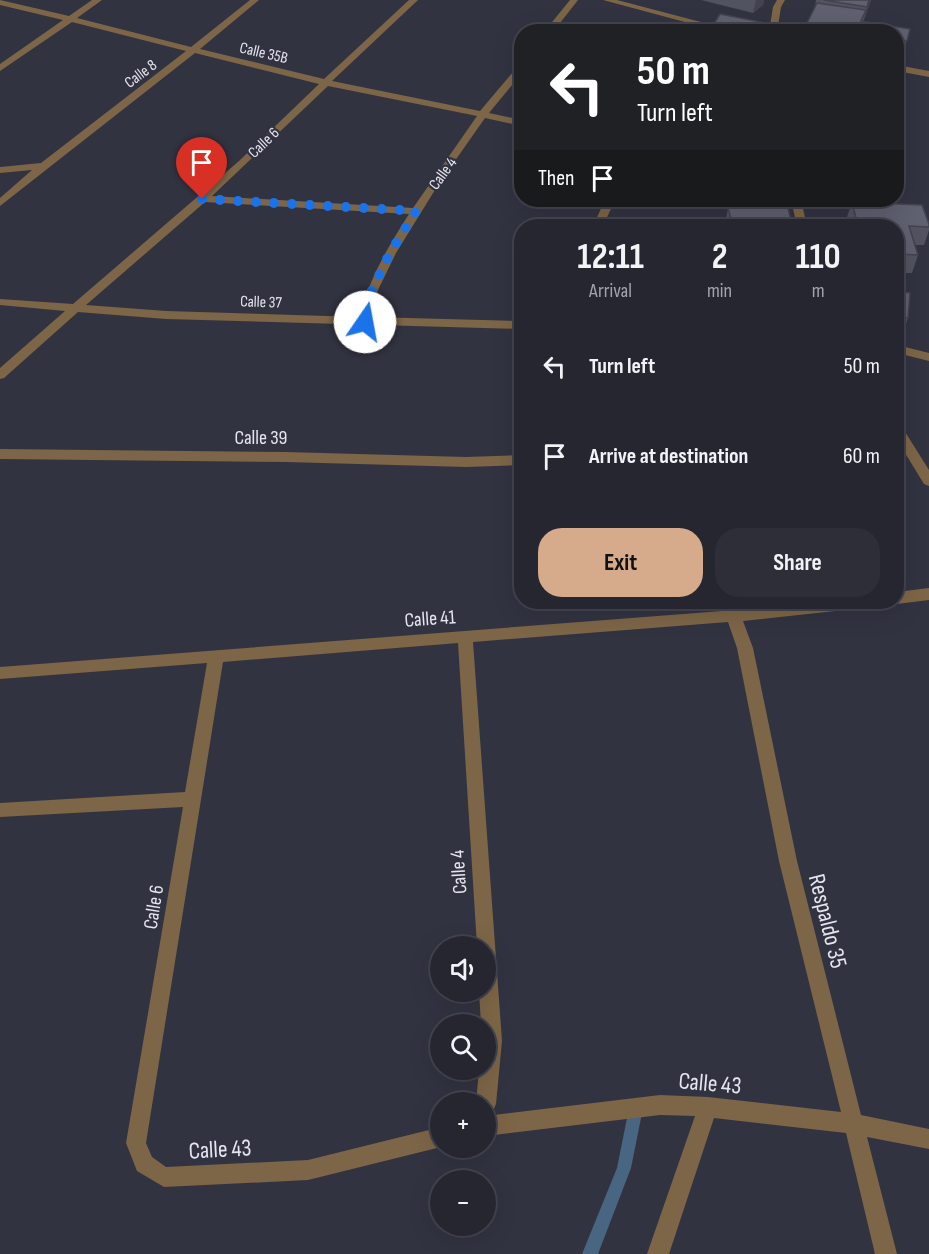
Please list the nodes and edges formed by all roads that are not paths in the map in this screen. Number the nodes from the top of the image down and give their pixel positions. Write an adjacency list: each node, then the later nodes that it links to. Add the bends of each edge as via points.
1 (98, 0): 8 (street)
2 (255, 0): 12 (street, Calle 8)
3 (414, 0): 17 (street, Calle 6)
4 (574, 0): 9 (street)
5 (607, 0): 10 (street)
6 (781, 0): 11 (street)
7 (0, 2): 8 (street, Calle 35B)
8 (70, 19): 12 (street, Calle 35B); 13 (street)
9 (554, 24)
10 (703, 24)
11 (774, 24)
12 (193, 51): 17 (street, Calle 35B); 20 (street, Calle 8)
13 (0, 68)
14 (904, 69): 15 (street)
15 (929, 74)
16 (514, 77): 18 (street, Calle 4)
17 (324, 82): 18 (street, Calle 35B); 22 (street, Calle 6)
18 (484, 113): 19 (street, Calle 35B); 25 (street, Calle 4)
19 (514, 121)
20 (42, 166): 21 (street); 23 (street, Calle 8)
21 (0, 170)
22 (202, 199): 25 (street); 28 (street, Calle 6)
23 (0, 203)
24 (878, 207): 26 (street)
25 (416, 211): 29 (street, Calle 4, via 372,290)
26 (894, 211)
27 (0, 302): 28 (street, Calle 37)
28 (72, 309): 29 (street, Calle 37); 33 (street, Calle 6)
29 (365, 322): 30 (street, Calle 37)
30 (514, 326)
31 (904, 352): 32 (street)
32 (929, 357)
33 (0, 375)
34 (904, 440): 35 (street)
35 (912, 452): 36 (street); 39 (street)
36 (904, 453)
37 (0, 454): 38 (street, Calle 39)
38 (514, 460)
39 (929, 481)
40 (929, 594): 41 (street)
41 (904, 597)
42 (729, 609): 43 (street, Calle 41); 50 (street, Respaldo 35, via 745,648 788,861)
43 (465, 637): 44 (street, Calle 41); 48 (street, Calle 4, via 492,1041)
44 (216, 655): 45 (street, Calle 41); 46 (street, Calle 6)
45 (0, 672)
46 (193, 799): 47 (street); 54 (street, Calle 6, via 136,1143)
47 (0, 810)
48 (487, 1092)
49 (708, 1107): 50 (street, Calle 43); 51 (street, Calle 43, via 660,1105); 55 (street)
50 (854, 1124): 52 (street, Calle 43); 56 (street, Respaldo 35)
51 (496, 1125)
52 (929, 1139)
53 (430, 1140): 54 (street, Calle 43, via 308,1170 164,1177)
54 (144, 1164)
55 (658, 1254)
56 (886, 1254)

